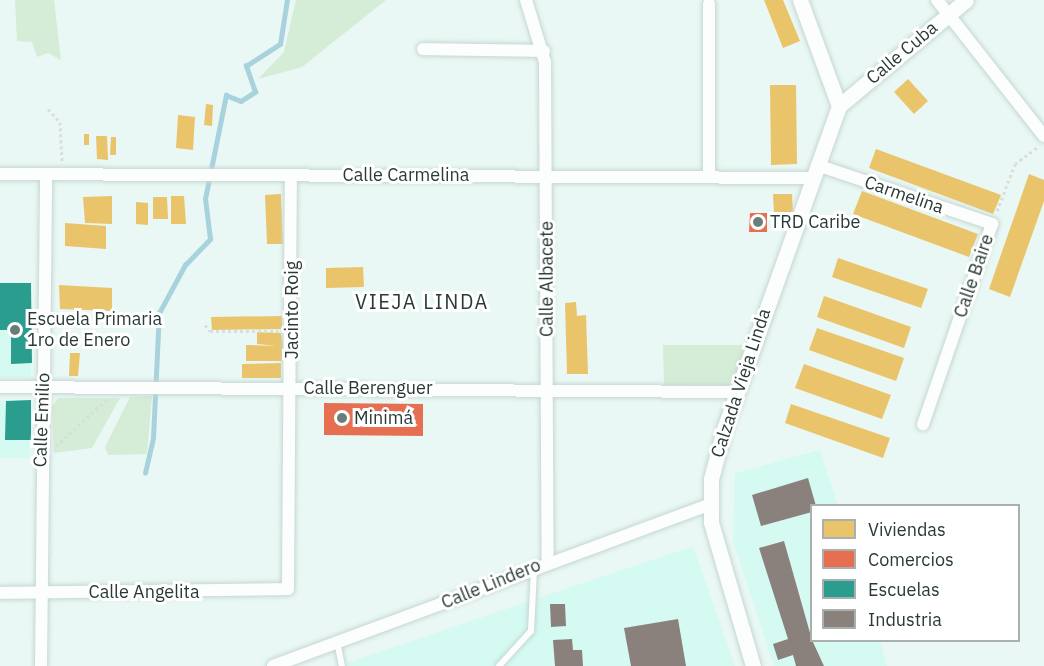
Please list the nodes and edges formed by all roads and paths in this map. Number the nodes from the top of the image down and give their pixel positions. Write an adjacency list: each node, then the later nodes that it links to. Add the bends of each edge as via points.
1 (526, 0): 8 (street, Calle Albacete)
2 (800, 0): 9 (street)
3 (937, 0): 6 (street)
4 (966, 0): 6 (street, Calle Cuba)
5 (709, 4): 19 (street)
6 (948, 14): 9 (street, Calle Cuba); 11 (street)
7 (423, 49): 8 (street)
8 (544, 51): 18 (street, Calle Albacete)
9 (839, 106): 13 (street, Calzada Vieja Linda)
10 (48, 109): 16 (path, via 60,122)
11 (1044, 136)
12 (1044, 142): 20 (path, Calle Baire, via 1015,164)
13 (814, 172): 19 (street, Calle Carmelina); 20 (street, Carmelina); 28 (street, Calzada Vieja Linda)
14 (0, 174): 15 (street, Calle Carmelina)
15 (46, 174): 16 (street, Calle Carmelina); 24 (street, Calle Emilio)
16 (62, 174): 17 (street, Calle Carmelina)
17 (291, 175): 18 (street, Calle Carmelina); 22 (street, Jacinto Roig)
18 (548, 175): 19 (street, Calle Carmelina); 27 (street, Calle Albacete)
19 (708, 177)
20 (992, 224): 29 (street, Calle Baire)
21 (205, 325): 22 (path, via 217,331)
22 (292, 331): 26 (street, Jacinto Roig)
23 (0, 387): 24 (street, Calle Berenguer)
24 (43, 387): 25 (street, Calle Berenguer); 36 (street, Calle Emilio)
25 (117, 387): 26 (street, Calle Berenguer); 30 (path)
26 (292, 388): 27 (street, Calle Berenguer); 34 (street, Jacinto Roig)
27 (546, 389): 28 (street, Calle Berenguer); 32 (street, Calle Albacete)
28 (736, 392): 31 (street, Calzada Vieja Linda, via 715,459)
29 (923, 424)
30 (54, 447)
31 (710, 504): 32 (street, Calle Lindero); 42 (street, Calzada Vieja Linda, via 716,545)
32 (548, 561): 33 (street, Calle Lindero)
33 (534, 566): 37 (street, Calle Lindero); 41 (lane, via 531,631)
34 (288, 589): 36 (street, Calle Angelita)
35 (0, 593): 36 (street, Calle Angelita)
36 (38, 593): 38 (street, Calle Emilio)
37 (338, 646): 39 (street, Calle Lindero); 40 (lane)
38 (41, 666)
39 (275, 666)
40 (342, 666)
41 (499, 666)
42 (753, 666)

